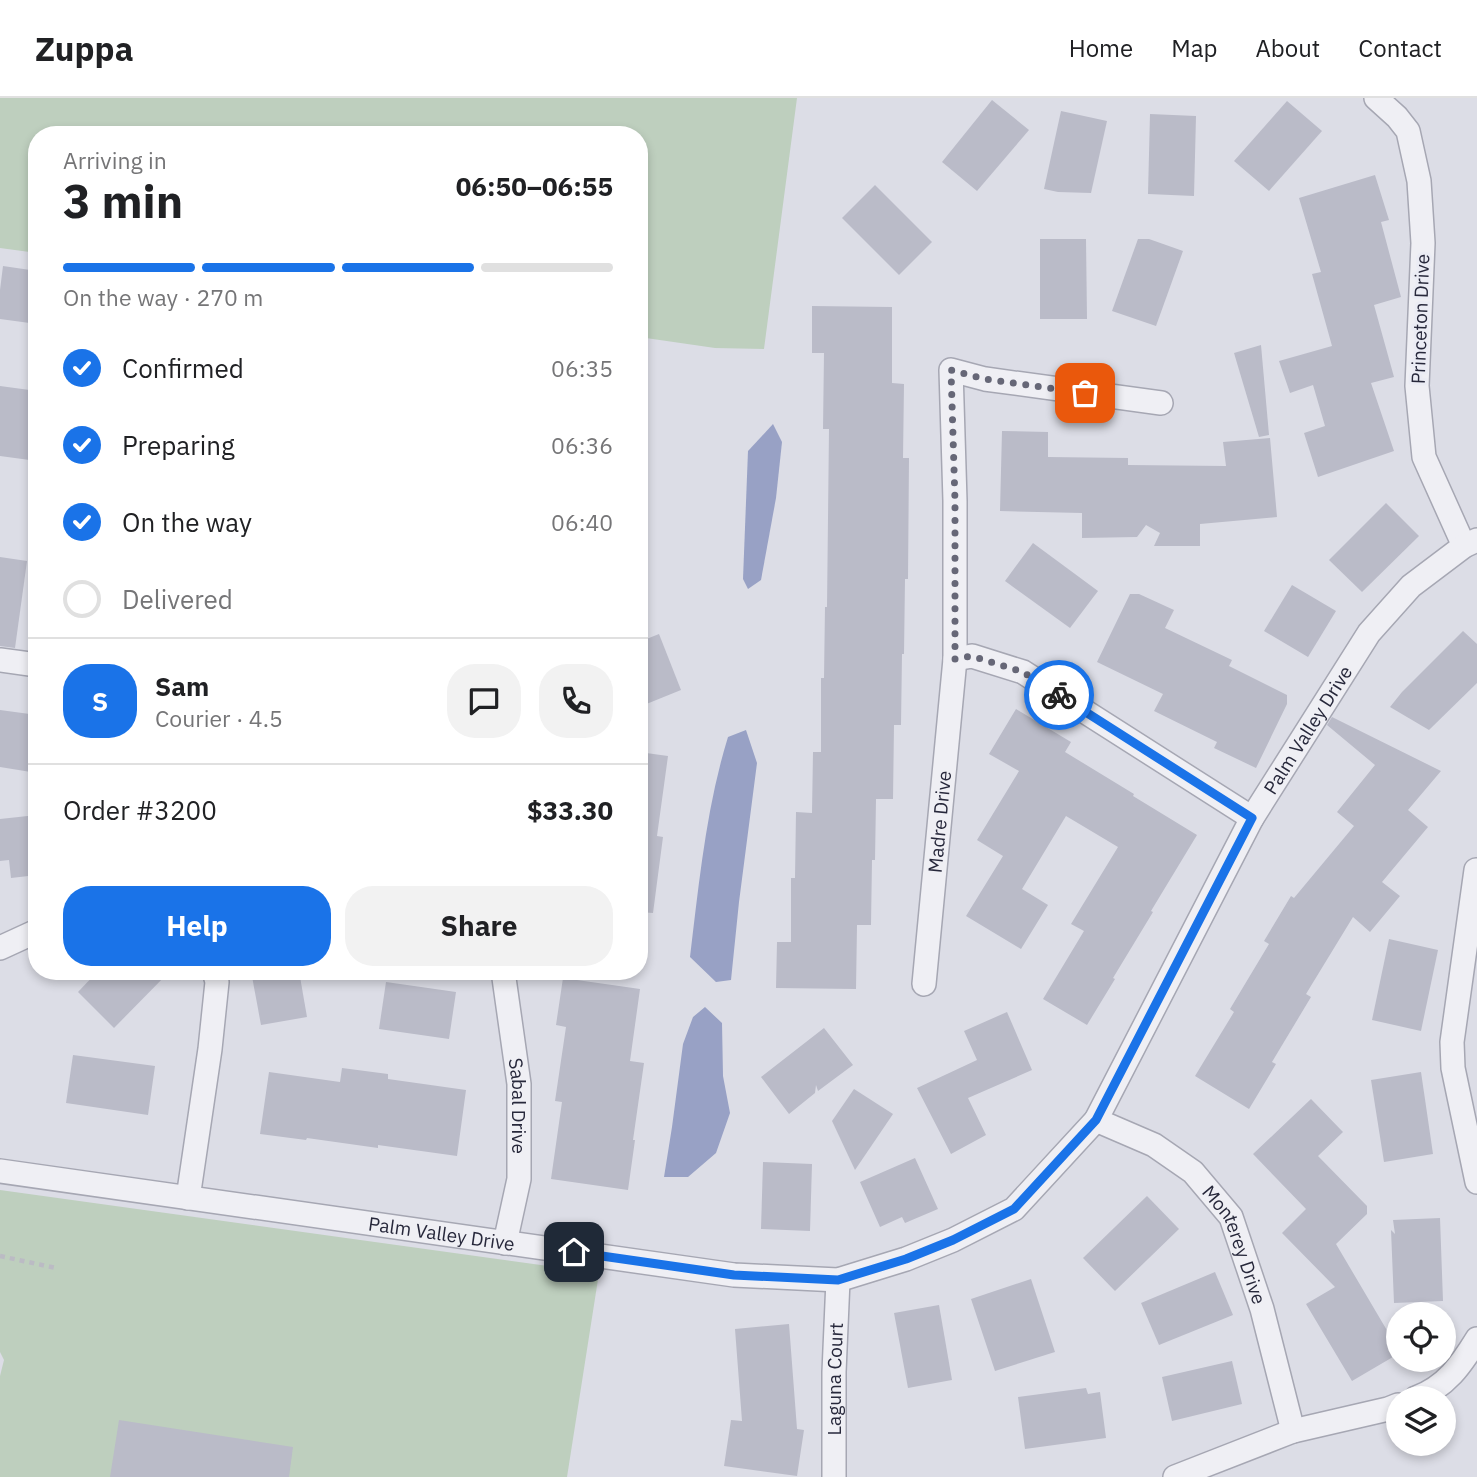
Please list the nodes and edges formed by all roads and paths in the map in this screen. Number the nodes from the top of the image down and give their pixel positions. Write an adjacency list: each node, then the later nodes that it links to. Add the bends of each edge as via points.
1 (1376, 98): 3 (street, Princeton Drive, via 1408,131 1419,181 1423,243 1417,386 1424,457)
2 (1161, 403): 4 (street, Madre Drive, via 985,379 951,370)
3 (1471, 543): 7 (street, Palm Valley Drive, via 1411,586 1369,633)
4 (955, 659): 7 (street, via 972,656 1023,672); 13 (street, Madre Drive)
5 (0, 660): 6 (street)
6 (28, 663)
7 (1252, 818): 14 (street, Palm Valley Drive)
8 (1476, 870): 16 (street, via 1452,1042 1453,1068)
9 (28, 935): 10 (street)
10 (0, 948)
11 (216, 980): 17 (street)
12 (504, 980): 18 (street, Sabal Drive, via 519,1084 519,1179)
13 (924, 984)
14 (1096, 1120): 21 (street, Palm Valley Drive, via 1014,1209 906,1259); 25 (street, Monterey Drive, via 1154,1145 1194,1172 1231,1217 1262,1309)
15 (0, 1171): 17 (street, Palm Valley Drive)
16 (1477, 1182)
17 (188, 1198): 18 (street, Palm Valley Drive)
18 (505, 1242): 21 (street, Palm Valley Drive, via 734,1275)
19 (0, 1256): 20 (path)
20 (56, 1268)
21 (838, 1280): 26 (street, Laguna Court)
22 (1477, 1339): 23 (street, via 1460,1367)
23 (1438, 1386)
24 (1386, 1409): 25 (street)
25 (1293, 1431): 27 (street)
26 (834, 1477)
27 (1175, 1477)

